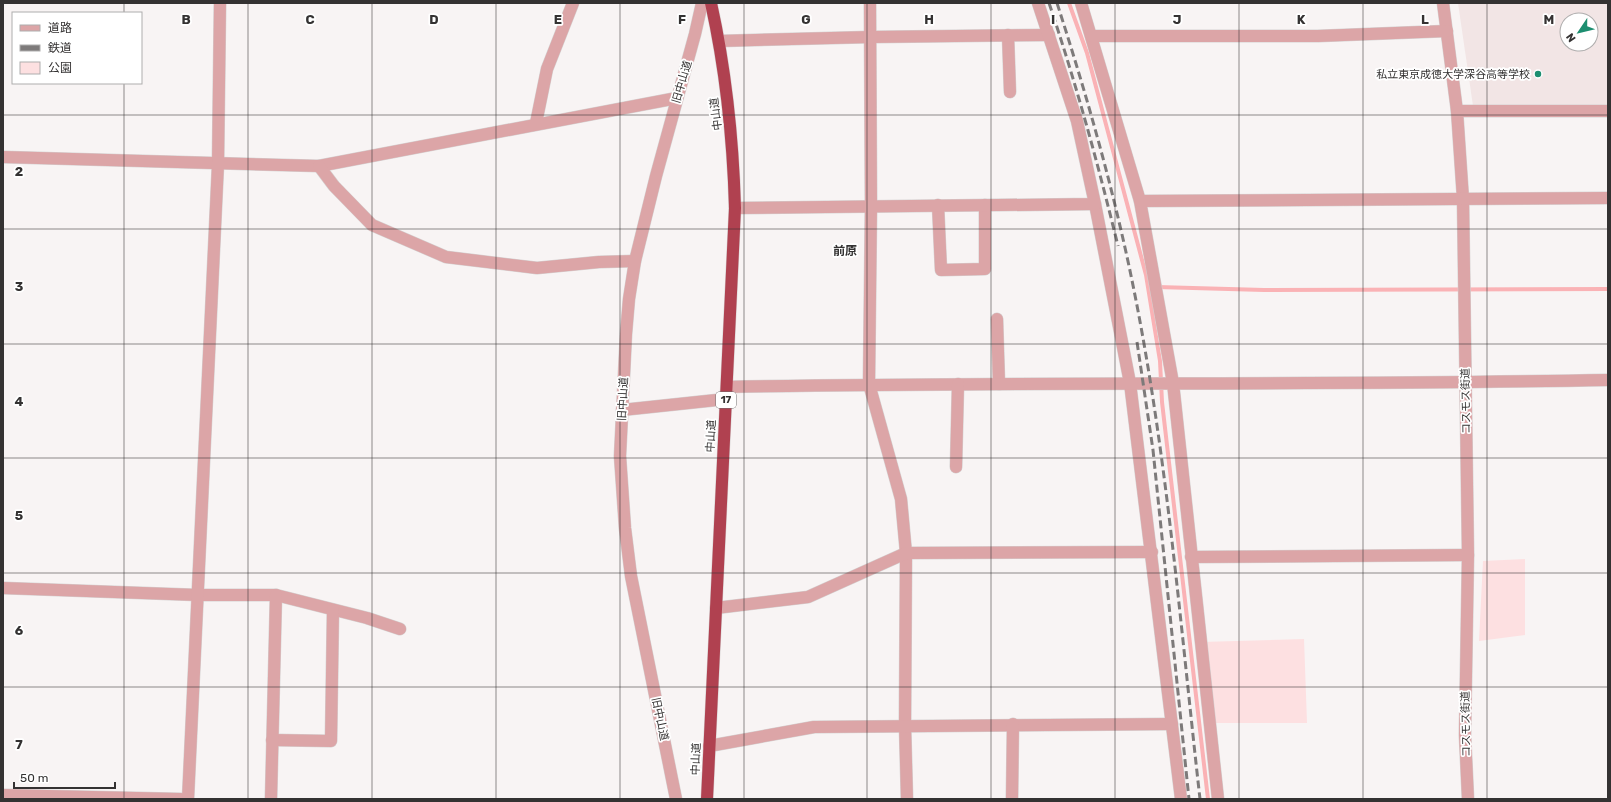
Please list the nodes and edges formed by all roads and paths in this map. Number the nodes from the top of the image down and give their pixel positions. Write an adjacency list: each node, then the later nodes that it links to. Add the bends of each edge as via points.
1 (220, 3): 21 (street)
2 (573, 3): 19 (street, via 547,69)
3 (702, 3): 16 (street, 旧中山道)
4 (711, 3): 14 (highway, 中山道 / 17)
5 (870, 3): 13 (street)
6 (1038, 3): 10 (street)
7 (1081, 3): 12 (street)
8 (1443, 3): 9 (street, コスモス街道)
9 (1448, 31): 12 (street, via 1318,36); 18 (street, コスモス街道)
10 (1049, 35): 11 (street); 26 (street, via 1077,121)
11 (1008, 36): 13 (street); 15 (street)
12 (1092, 36): 25 (street)
13 (871, 37): 14 (street); 29 (street)
14 (719, 41): 30 (highway, 中山道 / 17, via 730,112)
15 (1010, 92)
16 (677, 98): 19 (street); 31 (street, 旧中山道)
17 (1608, 110): 18 (street)
18 (1457, 111): 23 (street, コスモス街道)
19 (536, 124): 22 (street)
20 (3, 157): 21 (street)
21 (218, 164): 22 (street); 48 (street)
22 (319, 166): 31 (street, via 372,226 446,258 537,268)
23 (1463, 198): 24 (street); 25 (street); 36 (street, コスモス街道)
24 (1608, 198)
25 (1140, 201): 35 (street)
26 (1095, 204): 28 (street); 34 (street)
27 (938, 205): 28 (street); 28 (street, via 941,270 985,269); 29 (street)
28 (985, 205)
29 (871, 206): 30 (street); 37 (street)
30 (735, 208): 40 (highway, 中山道 / 17)
31 (635, 261): 41 (street, 旧中山道, via 629,299)
32 (997, 319): 39 (street)
33 (1608, 380): 36 (street)
34 (1130, 383): 35 (street); 39 (street); 43 (street)
35 (1173, 383): 36 (street); 46 (street)
36 (1466, 383): 45 (street, コスモス街道)
37 (869, 384): 38 (street); 40 (street); 44 (street, via 901,499)
38 (958, 384): 39 (street); 42 (street)
39 (999, 384)
40 (726, 393): 41 (street); 50 (highway, 中山道 / 17)
41 (622, 410): 62 (street, 旧中山道, via 620,456 631,576)
42 (956, 467)
43 (1152, 552): 44 (street); 54 (street)
44 (906, 553): 50 (street, via 808,597); 55 (street)
45 (1468, 555): 46 (street); 68 (street, コスモス街道, via 1465,735)
46 (1192, 557): 67 (street)
47 (3, 588): 48 (street)
48 (198, 595): 49 (street); 60 (street)
49 (276, 595): 51 (street); 56 (street)
50 (716, 608): 57 (highway, 中山道 / 17)
51 (333, 610): 52 (street); 56 (street, via 331,741)
52 (400, 629)
53 (1013, 724): 54 (street); 55 (street); 65 (street)
54 (1172, 724): 66 (street)
55 (905, 725): 57 (street, via 814,726); 64 (street)
56 (272, 740): 61 (street)
57 (709, 746): 63 (highway, 中山道 / 17)
58 (3, 795): 59 (street)
59 (180, 799)
60 (188, 799)
61 (270, 799)
62 (676, 799)
63 (707, 799)
64 (907, 799)
65 (1012, 799)
66 (1181, 799)
67 (1218, 799)
68 (1468, 799)

